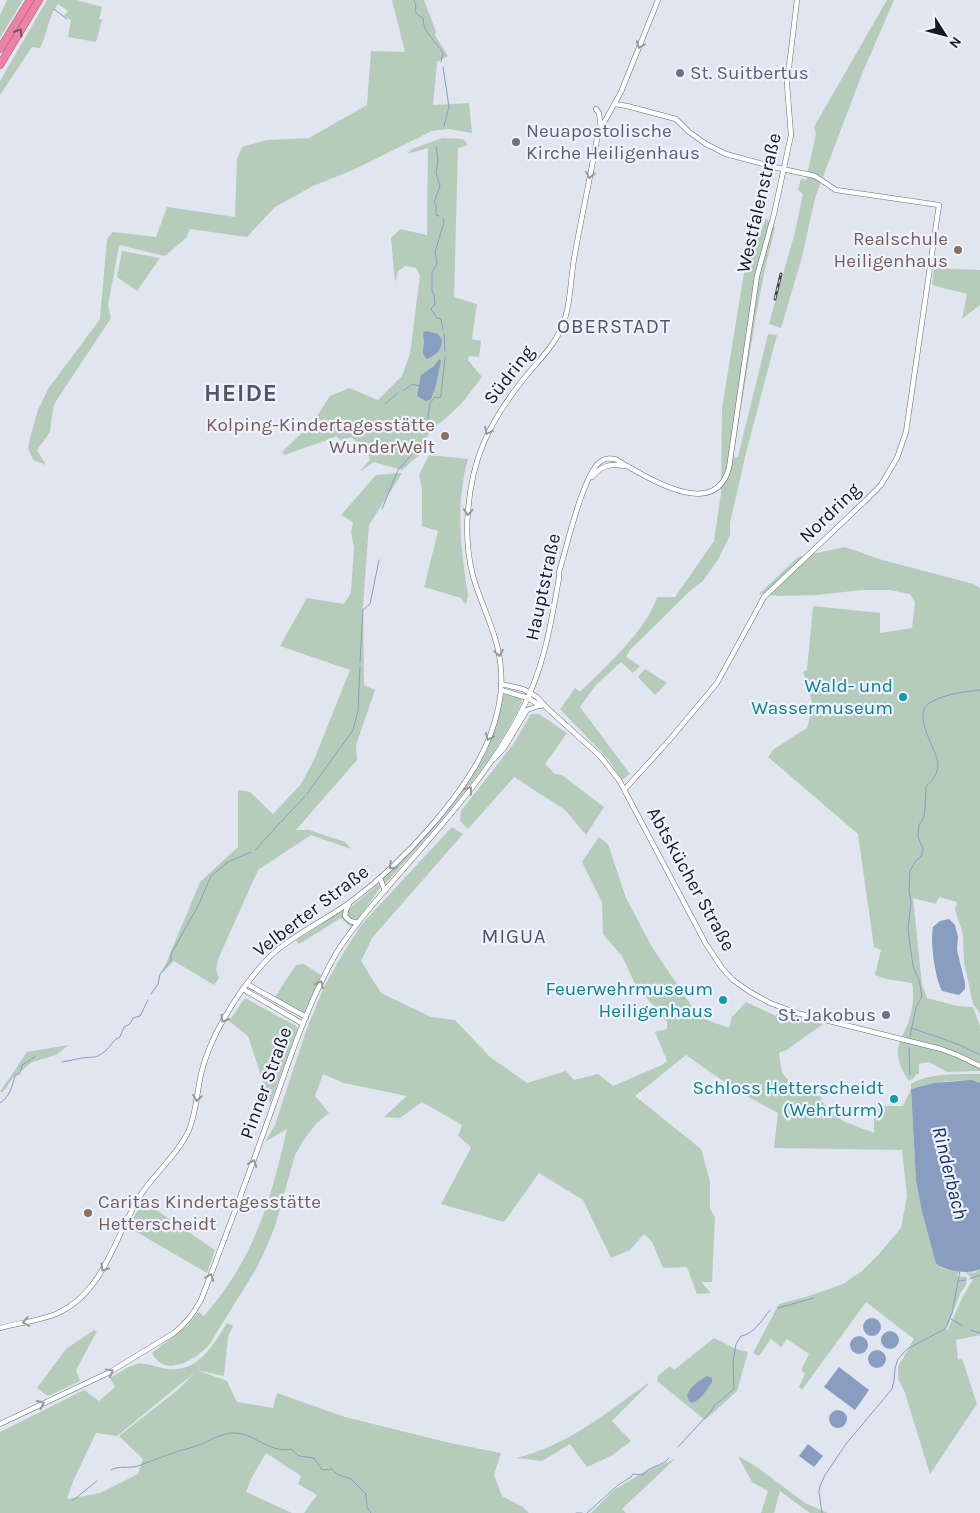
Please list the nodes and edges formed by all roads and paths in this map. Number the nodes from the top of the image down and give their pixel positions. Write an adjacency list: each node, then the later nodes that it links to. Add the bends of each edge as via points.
1 (30, 0): 5 (highway)
2 (40, 0): 6 (highway, one-way to 2)
3 (658, 0): 7 (street, Südring, one-way to 7)
4 (797, 0): 10 (street, Westfalenstraße, via 787,76 791,135)
5 (0, 49)
6 (0, 65)
7 (615, 104): 9 (street, Südring); 10 (street, via 673,118 721,152)
8 (596, 109): 9 (street)
9 (601, 128): 13 (street, Südring, one-way to 13, via 563,324 554,342 495,419 480,450 470,488 467,516 470,558 473,576 496,641)
10 (785, 170): 11 (street, Westfalenstraße, via 757,276 729,468 724,481 715,490 696,494 682,491); 20 (street, Nordring, via 817,177 839,191 939,205 903,444 892,469 870,497 764,597 717,683)
11 (630, 467): 12 (street, Hauptstraße, via 607,465); 12 (street, Hauptstraße, via 615,459 600,461)
12 (588, 482): 15 (street, Hauptstraße, via 559,572 544,655)
13 (501, 684): 14 (street, Südring); 15 (street)
14 (501, 690): 16 (street, Abtskücher Straße); 21 (street, Velberter Straße, one-way to 21, via 489,739 469,775 428,829)
15 (531, 692): 16 (street, Hauptstraße); 18 (street, Abtskücher Straße)
16 (528, 698): 17 (street, Abtskücher Straße); 19 (street, Pinner Straße)
17 (541, 705): 18 (street, Abtskücher Straße); 19 (street, via 527,710 504,748)
18 (548, 709): 20 (street, Abtskücher Straße, via 600,756)
19 (489, 763): 22 (street, Pinner Straße, one-way to 19)
20 (625, 788): 29 (street, Abtskücher Straße, via 706,944 722,968 739,984 792,1012 924,1044)
21 (380, 878): 22 (street); 23 (street, Velberter Straße)
22 (385, 890): 24 (street, Pinner Straße)
23 (351, 901): 24 (street, via 345,916); 25 (street, Velberter Straße, via 275,951)
24 (358, 923): 27 (street, Pinner Straße, one-way to 24, via 320,984)
25 (247, 984): 26 (street, Velberter Straße); 27 (street)
26 (243, 989): 28 (street); 30 (street, Velberter Straße, one-way to 30, via 205,1058 187,1134 139,1197 102,1272 62,1311)
27 (306, 1017): 28 (street, Pinner Straße)
28 (303, 1024): 31 (street, Pinner Straße, one-way to 28, via 110,1372 174,1333 191,1316 201,1300)
29 (980, 1066)
30 (0, 1328)
31 (0, 1424)

